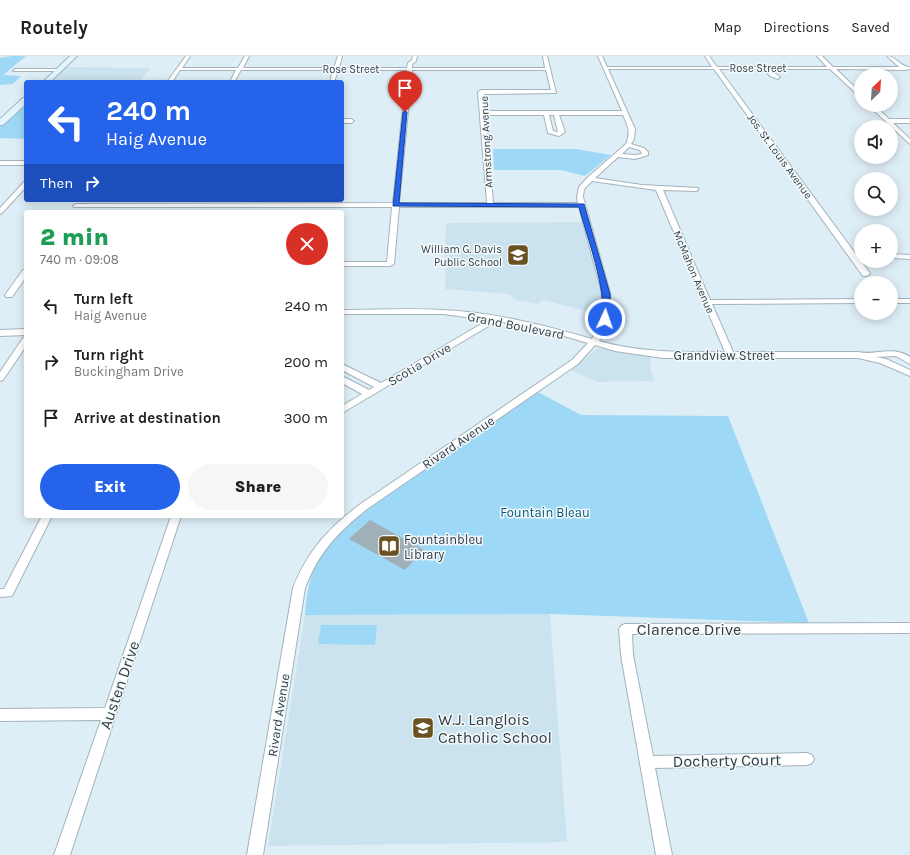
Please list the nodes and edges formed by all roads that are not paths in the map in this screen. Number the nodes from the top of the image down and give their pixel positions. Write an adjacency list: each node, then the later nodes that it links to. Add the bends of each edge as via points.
1 (74, 56): 23 (street)
2 (188, 56): 18 (street)
3 (247, 56): 19 (street)
4 (340, 56): 20 (street)
5 (407, 56): 12 (street, via 406,61)
6 (415, 56): 12 (street)
7 (545, 56): 21 (street, Armstrong Avenue)
8 (600, 56): 13 (street)
9 (707, 56): 14 (street, Jos. St. Louis Avenue)
10 (820, 56): 16 (street)
11 (890, 56): 17 (street)
12 (410, 66): 20 (street, Rose Street); 21 (street, Rose Street); 53 (street)
13 (605, 68): 14 (street, Rose Street); 36 (street)
14 (716, 68): 15 (street, Rose Street); 60 (street, Jos. St. Louis Avenue)
15 (765, 68): 16 (street, Rose Street); 25 (street)
16 (832, 68): 17 (street, Rose Street); 30 (street)
17 (907, 68): 24 (street)
18 (178, 69): 19 (street, Rose Street); 27 (street)
19 (239, 69): 20 (street, Rose Street); 28 (street)
20 (336, 69): 29 (street)
21 (548, 69): 32 (street, Armstrong Avenue, via 554,92 481,92)
22 (15, 70): 23 (street)
23 (59, 70): 26 (street)
24 (910, 72)
25 (778, 78)
26 (48, 80)
27 (170, 80)
28 (233, 80)
29 (333, 80)
30 (854, 89)
31 (24, 102): 42 (street)
32 (482, 112): 34 (street); 54 (street, Armstrong Avenue)
33 (878, 112): 37 (street)
34 (546, 113): 35 (street); 35 (street, via 550,132 559,134 562,132)
35 (556, 113): 36 (street)
36 (625, 113): 45 (street, via 632,129)
37 (886, 120)
38 (344, 121): 39 (street)
39 (351, 121)
40 (898, 121): 41 (street)
41 (910, 121)
42 (0, 123)
43 (898, 131): 44 (street)
44 (910, 142)
45 (628, 145): 46 (street, Rivard Avenue); 46 (street, via 642,149 645,155)
46 (618, 155): 49 (street, Rivard Avenue)
47 (0, 163): 48 (street)
48 (24, 163)
49 (589, 179): 51 (street); 55 (street, Rivard Avenue, via 581,188)
50 (24, 185): 59 (street)
51 (659, 189): 52 (street); 69 (street, McMahon Avenue)
52 (696, 189)
53 (396, 205): 54 (street); 57 (street); 63 (street, via 390,264)
54 (490, 205): 55 (street)
55 (582, 205): 75 (street, Rivard Avenue, via 606,294 605,319)
56 (161, 206): 57 (street); 58 (street)
57 (293, 206)
58 (74, 209)
59 (0, 212)
60 (853, 256): 64 (street, Jos. St. Louis Avenue)
61 (898, 256): 62 (street)
62 (910, 256)
63 (344, 264)
64 (866, 274)
65 (24, 275): 66 (street)
66 (9, 295)
67 (898, 301): 68 (street)
68 (910, 301)
69 (707, 302): 70 (street); 77 (street, McMahon Avenue)
70 (854, 302)
71 (344, 312): 72 (street, Grand Boulevard, via 443,312)
72 (496, 318): 75 (street, Grand Boulevard, via 541,327); 84 (street, Scotia Drive)
73 (24, 332): 74 (street)
74 (0, 333)
75 (592, 342): 77 (street, Grandview Street, via 615,348 663,354); 96 (street, Rivard Avenue, via 575,362 363,507 335,530 313,555 299,588)
76 (24, 343): 82 (street)
77 (730, 355): 78 (street, Grandview Street)
78 (858, 355): 79 (street, Grandview Street, via 898,353); 81 (street, Grandview Street)
79 (910, 361)
80 (344, 367): 84 (street)
81 (910, 373)
82 (0, 378)
83 (344, 380): 85 (street)
84 (380, 386): 85 (street, Scotia Drive)
85 (369, 394): 86 (street, Scotia Drive)
86 (344, 409)
87 (46, 518): 89 (street, via 8,593)
88 (175, 518): 91 (street, Austen Drive)
89 (0, 592)
90 (910, 628): 94 (street, Clarence Drive, via 625,629 627,655)
91 (109, 714): 92 (street); 95 (street, Austen Drive)
92 (0, 715)
93 (807, 759): 94 (street, Docherty Court)
94 (647, 762): 97 (street, Clarence Drive)
95 (62, 855)
96 (255, 855)
97 (664, 855)

